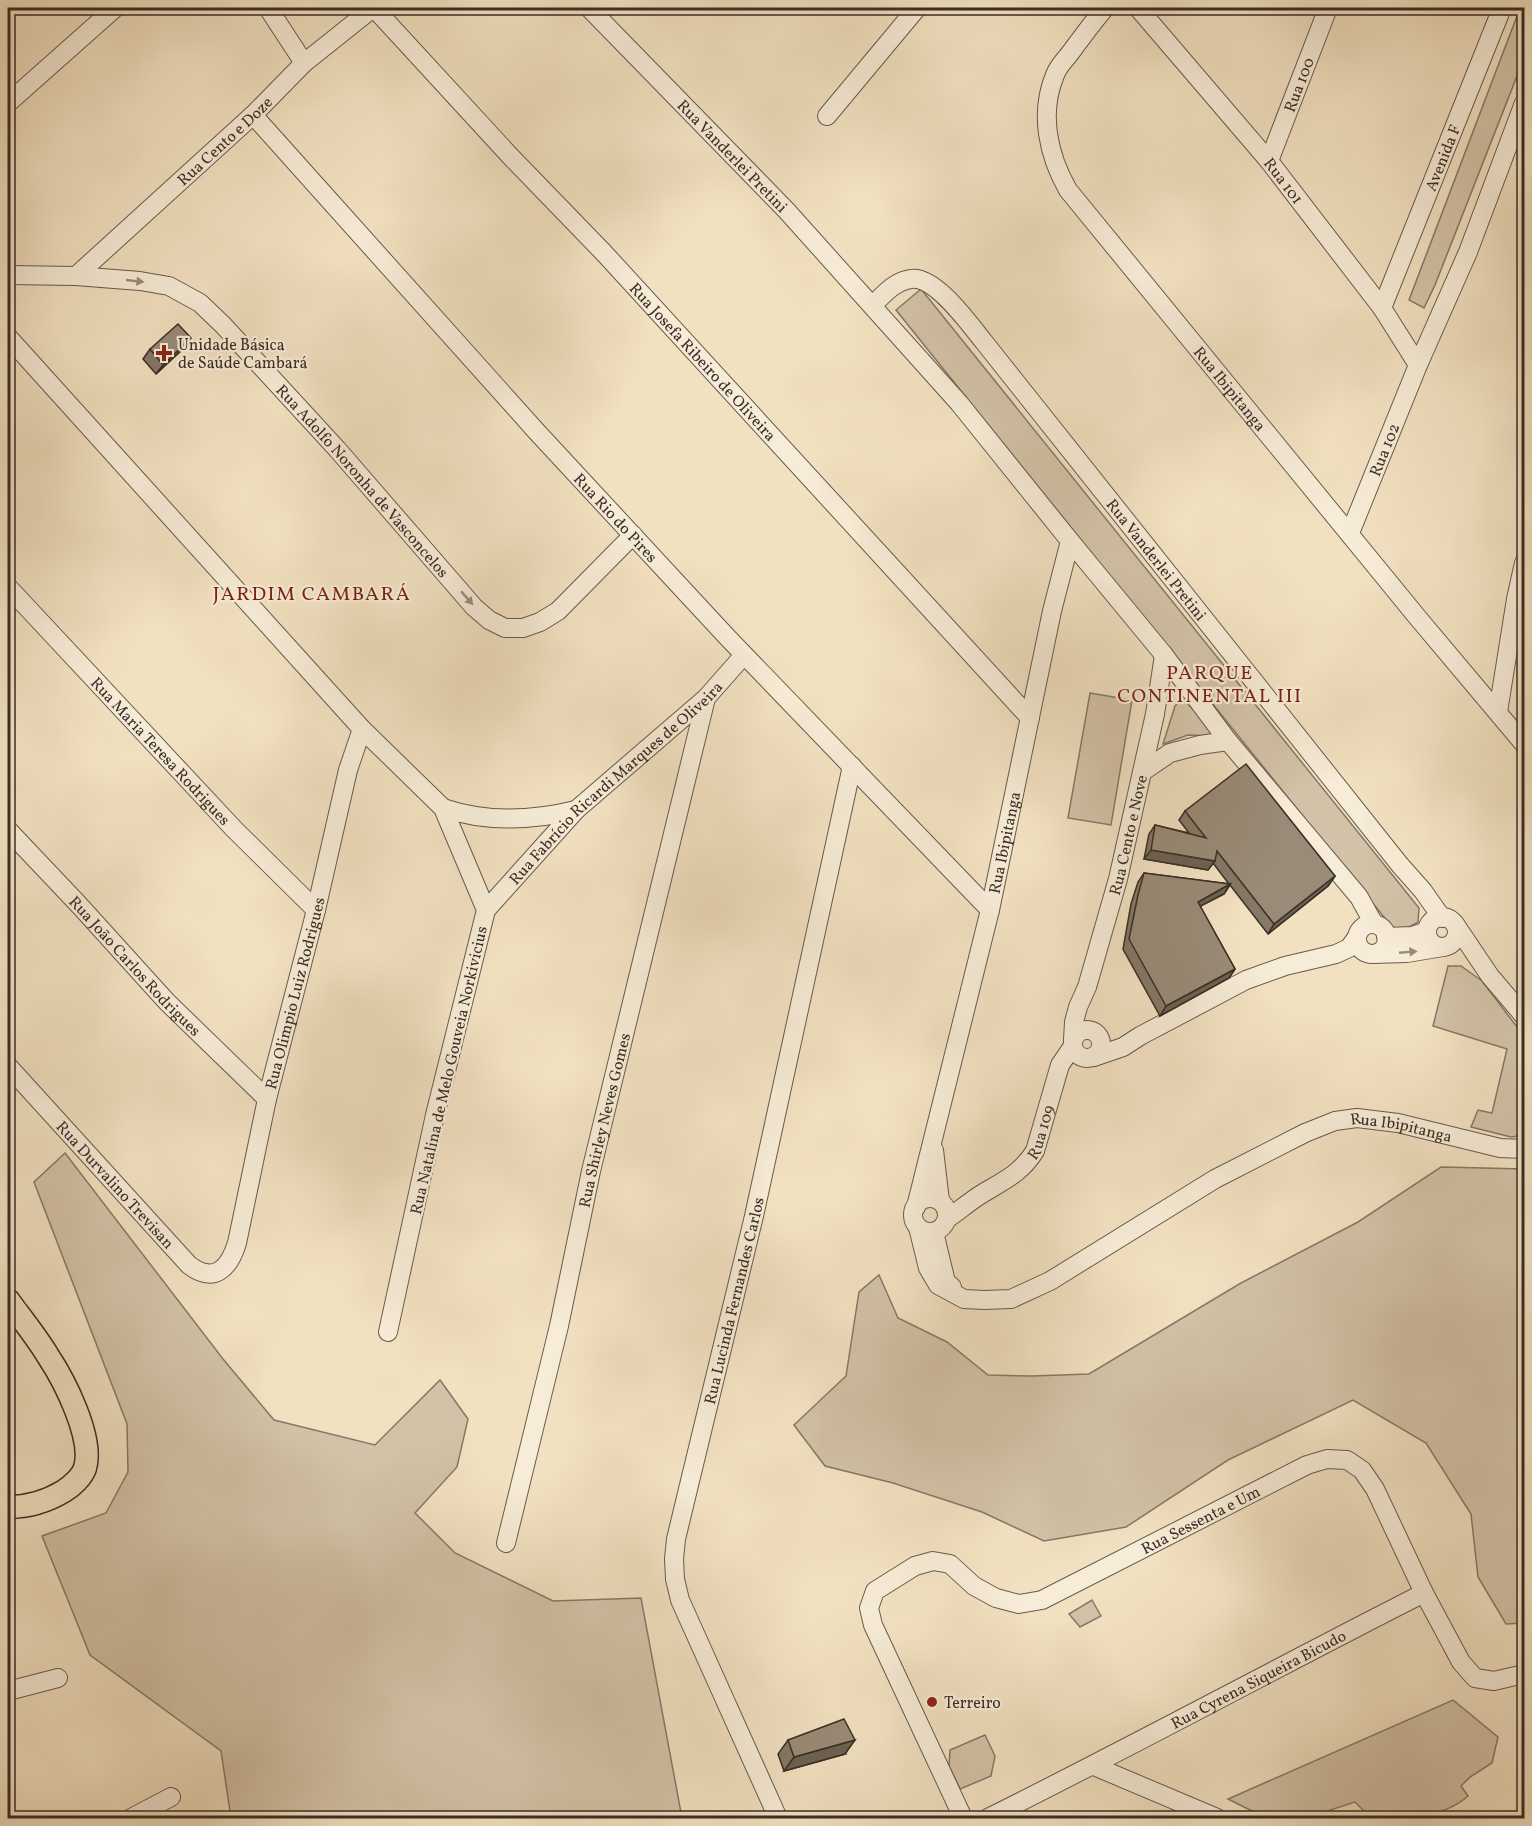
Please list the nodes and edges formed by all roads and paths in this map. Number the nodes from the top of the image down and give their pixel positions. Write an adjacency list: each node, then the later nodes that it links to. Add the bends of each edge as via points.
1 (115, 8): 11 (street)
2 (268, 8): 10 (street)
3 (373, 8): 10 (street, Rua Cento e Doze); 31 (street, Rua Josefa Ribeiro de Oliveira)
4 (589, 8): 18 (street, Rua Vanderlei Pretini)
5 (917, 8): 14 (street)
6 (1105, 8): 22 (street, Rua Ibipitanga, via 1056,72 1048,96 1048,143 1058,171 1076,199)
7 (1138, 8): 15 (street, Rua 101)
8 (1328, 8): 15 (street, Rua 100)
9 (1502, 8): 19 (street, Avenida F)
10 (304, 63): 13 (street, Rua Cento e Doze)
11 (8, 103)
12 (1524, 103): 21 (street, via 1468,252)
13 (253, 115): 17 (street, Rua Cento e Doze); 23 (street, Rua Rio do Pires)
14 (827, 116)
15 (1269, 161): 19 (street, Rua 101)
16 (8, 275): 17 (street, Rua Adolfo Noronha de Vasconcelos)
17 (76, 276): 23 (street, Rua Adolfo Noronha de Vasconcelos, one-way to 23, via 169,286 200,303 306,416 474,607 505,628 523,628 558,611)
18 (873, 305): 24 (street, Rua Vanderlei Pretini, via 959,403); 43 (street, Rua Vanderlei Pretini, via 891,288 914,278 943,295 1423,891)
19 (1382, 308): 21 (street, Rua 101)
20 (8, 337): 32 (street, Rua Natalina de Melo Gouveia Norkivicius)
21 (1418, 365): 22 (street, Rua 102)
22 (1350, 533): 30 (street, Rua Ibipitanga)
23 (633, 535): 27 (street, Rua Rio do Pires)
24 (1070, 541): 28 (street, Rua Vanderlei Pretini); 31 (street, Rua Ibipitanga)
25 (1524, 563): 30 (street)
26 (8, 587): 40 (street, Rua Maria Teresa Rodrigues, via 234,829)
27 (744, 655): 29 (street, Rua Fabrício Ricardi Marques de Oliveira); 35 (street, Rua Rio do Pires)
28 (1164, 655): 33 (street, Rua Vanderlei Pretini); 36 (street)
29 (706, 698): 38 (street, Rua Fabrício Ricardi Marques de Oliveira); 62 (street, Rua Shirley Neves Gomes)
30 (1498, 712): 34 (street, Rua Ibipitanga)
31 (1030, 718): 42 (street, Rua Ibipitanga)
32 (362, 729): 37 (street, Rua Natalina de Melo Gouveia Norkivicius); 40 (street, Rua Olimpio Luiz Rodrigues, via 340,800)
33 (1228, 741): 36 (street, Rua Cento e Nove, via 1170,753); 44 (street, Rua Vanderlei Pretini, via 1359,897)
34 (1524, 744)
35 (852, 766): 42 (street, Rua Rio do Pires); 70 (street, Rua Lucinda Fernandes Carlos, via 674,1559 680,1600)
36 (1142, 772): 47 (street, Rua Cento e Nove, via 1118,879)
37 (443, 808): 38 (street, via 466,816 517,819 544,818); 41 (street, Rua Natalina de Melo Gouveia Norkivicius)
38 (576, 810): 41 (street, Rua Fabrício Ricardi Marques de Oliveira)
39 (8, 830): 53 (street, Rua João Carlos Rodrigues, via 167,1002)
40 (316, 910): 53 (street, Rua Olimpio Luiz Rodrigues)
41 (486, 910): 60 (street, Rua Natalina de Melo Gouveia Norkivicius, via 435,1115)
42 (990, 910): 54 (street, Rua Ibipitanga)
43 (1439, 924): 44 (street, via 1412,936); 45 (street, via 1456,936); 45 (street, via 1429,939 1434,945); 46 (street)
44 (1369, 938): 45 (street, one-way to 45, via 1407,953); 50 (street, via 1336,954 1285,966 1246,981)
45 (1446, 947): 46 (street)
46 (1490, 976): 48 (street)
47 (1087, 987): 49 (street); 51 (street, Rua 109, via 1074,1022)
48 (1524, 1016)
49 (1093, 1032): 50 (street, via 1113,1039); 51 (street, via 1083,1030 1077,1034); 51 (street, via 1101,1039 1099,1053)
50 (1140, 1036): 51 (street, via 1123,1047)
51 (1081, 1050): 57 (street, Rua 109, via 1060,1065 1035,1151 1027,1163 1009,1179)
52 (8, 1066): 58 (street, Rua Durvalino Trevisan, via 189,1265 200,1273 212,1274 224,1269)
53 (267, 1099): 58 (street, Rua Olimpio Luiz Rodrigues)
54 (932, 1143): 56 (street, Rua Ibipitanga); 57 (street, Rua Ibipitanga)
55 (1524, 1149): 57 (street, Rua Ibipitanga, via 1500,1148 1398,1123 1357,1118 1335,1121 1215,1179 1050,1281 1011,1299 964,1299 938,1285 928,1268)
56 (916, 1207): 57 (street, Rua Ibipitanga, via 914,1217); 57 (street, via 924,1200 935,1199)
57 (937, 1217)
58 (232, 1258)
59 (8, 1300): 61 (main road, via 49,1356 81,1425 86,1448 85,1468 74,1485 52,1499 26,1507)
60 (388, 1332)
61 (8, 1507)
62 (506, 1544)
63 (1424, 1593): 64 (street, Rua Sessenta e Um, via 1461,1662 1475,1678 1494,1681); 67 (street, Rua Cyrena Siqueira Bicudo, via 1278,1666); 71 (street, Rua Sessenta e Um, via 1376,1488 1362,1470 1347,1460 1327,1458 1042,1600 1019,1604 996,1598 974,1586 950,1564 933,1561 915,1566 875,1591 869,1608 873,1625)
64 (1524, 1674)
65 (58, 1678): 66 (street)
66 (8, 1691)
67 (1094, 1766): 72 (street, Rua Cyrena Siqueira Bicudo); 73 (street)
68 (171, 1797): 69 (street)
69 (131, 1818)
70 (778, 1818)
71 (963, 1818)
72 (988, 1818)
73 (1217, 1818)

